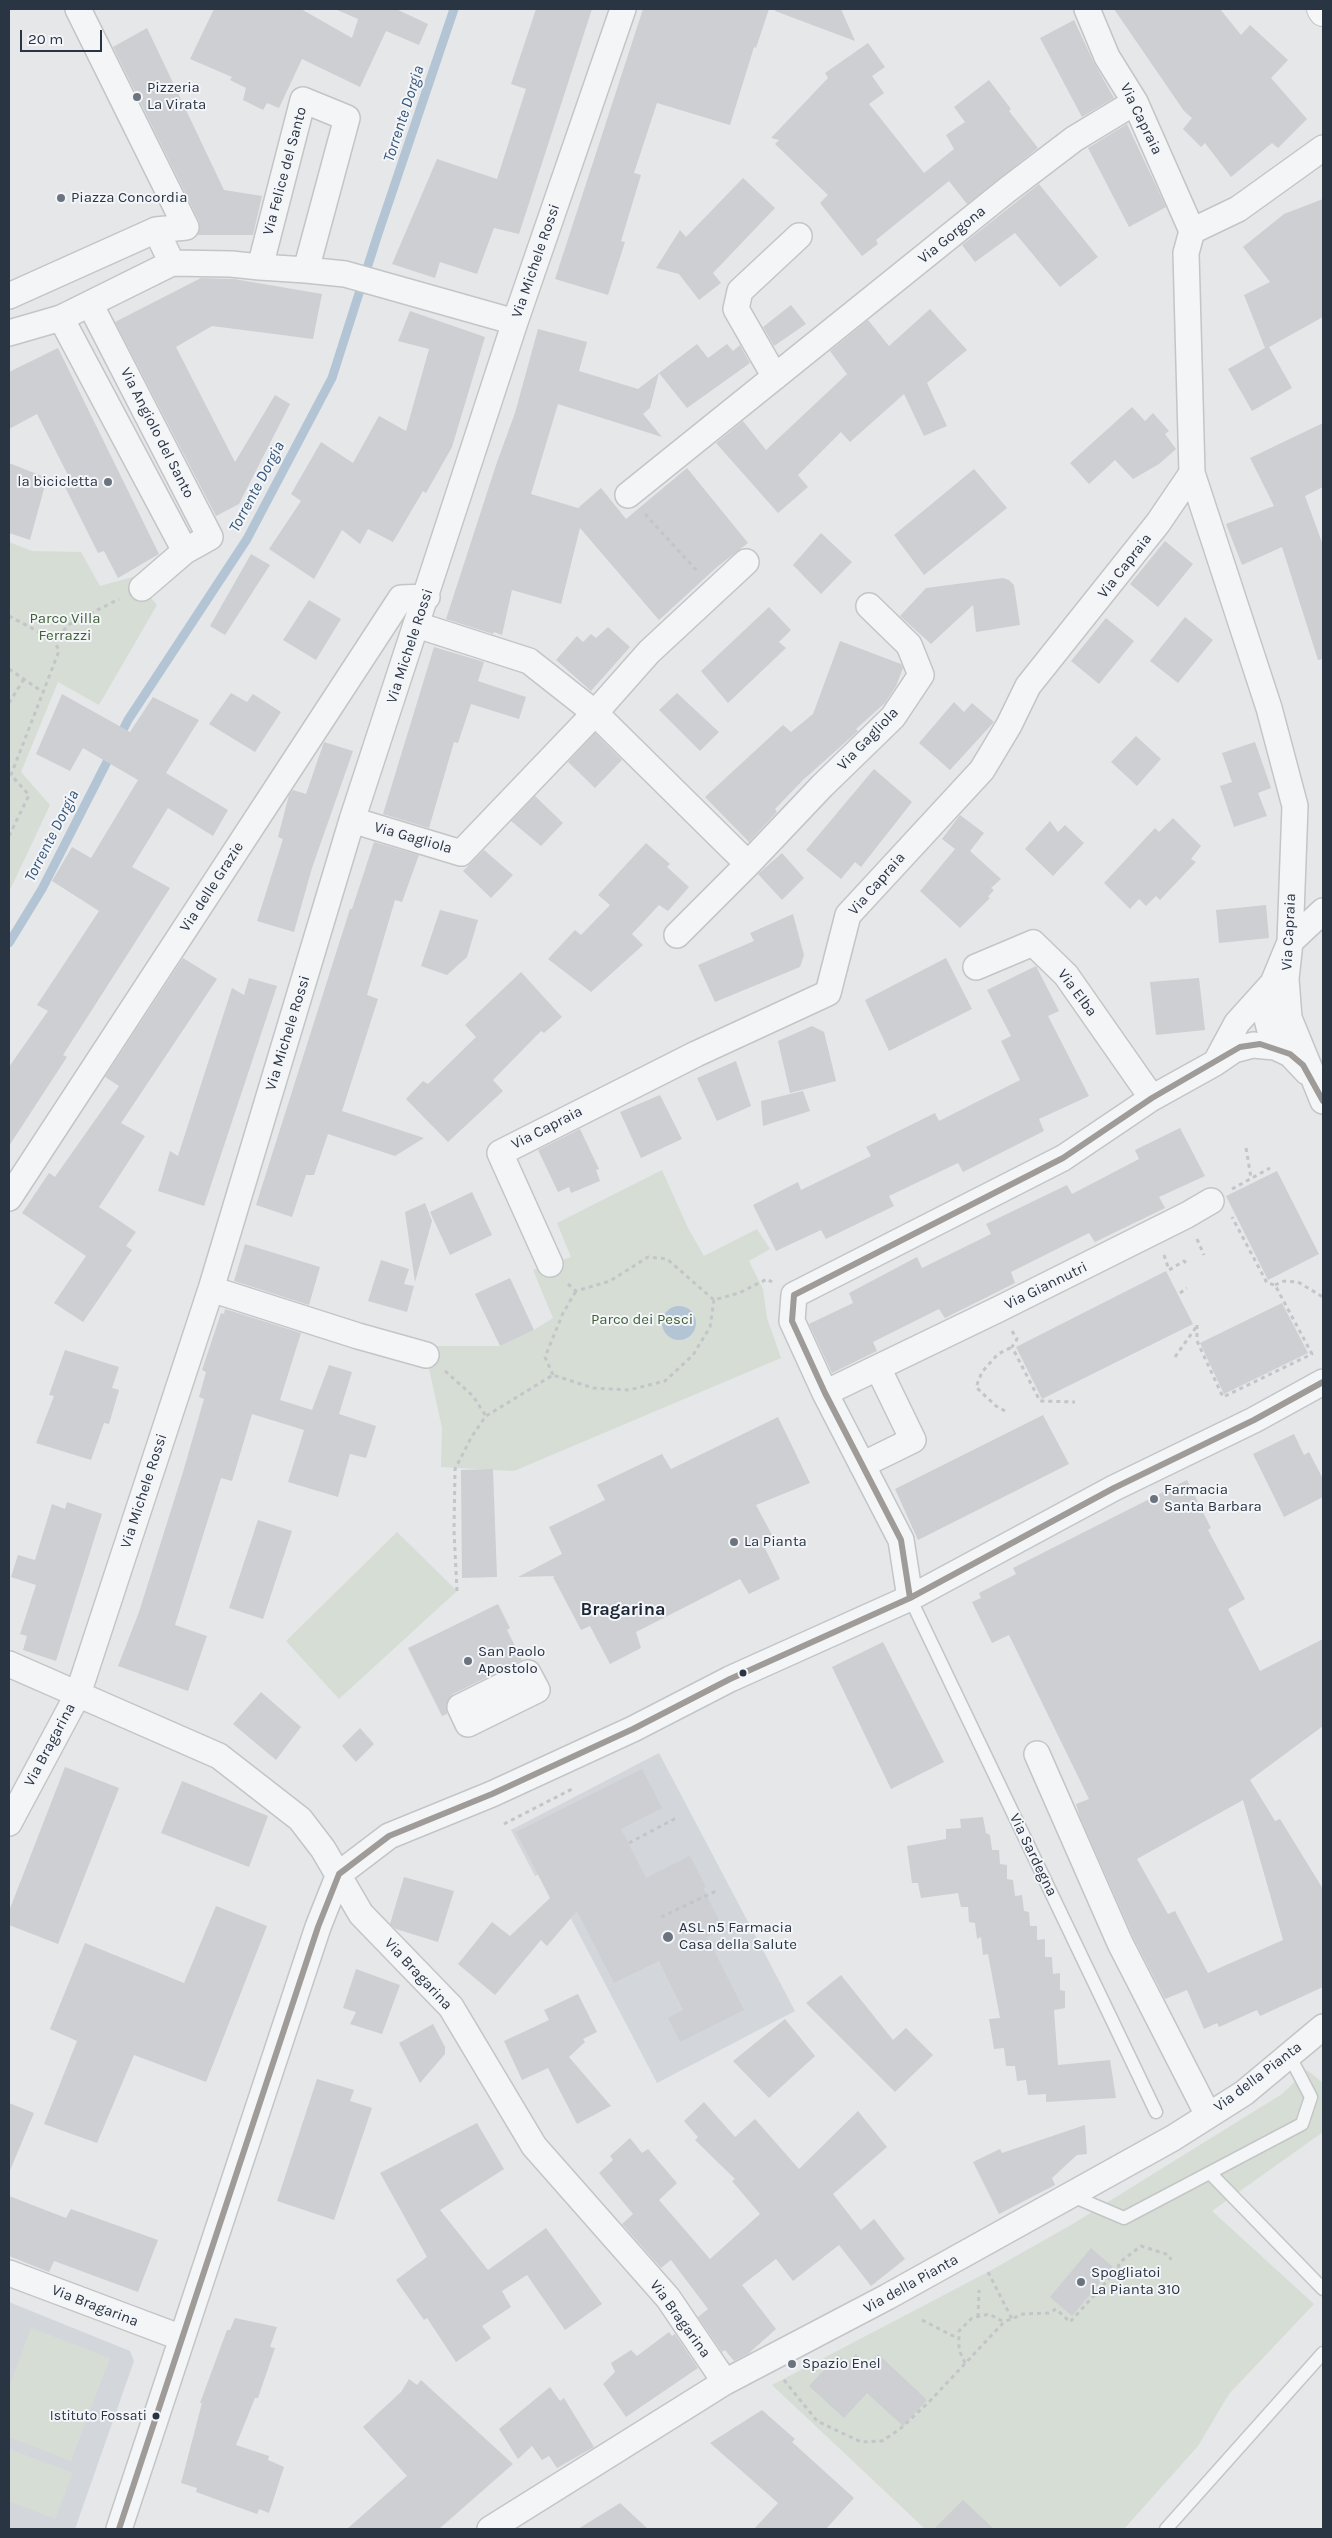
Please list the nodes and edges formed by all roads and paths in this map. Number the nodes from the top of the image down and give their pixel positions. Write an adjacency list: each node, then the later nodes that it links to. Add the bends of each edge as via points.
1 (78, 9): 8 (street, via 186,227)
2 (624, 9): 17 (street, Via Michele Rossi)
3 (1087, 9): 6 (street, Via Capraia, via 1107,57)
4 (1321, 9): 5 (main road)
5 (1323, 12)
6 (1135, 102): 9 (street, Via Capraia); 19 (street, Via Gorgona, via 1074,139 1029,173)
7 (1323, 148): 9 (street, via 1238,209)
8 (156, 230): 11 (street); 14 (street)
9 (1192, 231): 20 (street, Via Capraia, via 1186,253)
10 (799, 236): 19 (street, via 740,291 736,309)
11 (172, 263): 12 (street); 15 (street)
12 (260, 267): 13 (street); 13 (street, Via Felice del Santo, via 304,100 347,118)
13 (306, 270): 17 (street, via 345,274)
14 (9, 296)
15 (90, 304): 16 (street); 22 (street, Via Angiolo del Santo, via 210,536)
16 (61, 318): 18 (street); 22 (street, Via Angiolo del Santo)
17 (514, 322): 26 (street, Via Michele Rossi)
18 (9, 333)
19 (775, 377): 21 (street, Via Gorgona)
20 (1192, 473): 41 (street, Via Capraia, via 1269,708 1294,806); 53 (street, Via Capraia, via 1158,523 1028,686 982,770 848,915 828,993 696,1054 500,1153)
21 (628, 495): 25 (path)
22 (185, 550): 24 (street, Via Angiolo del Santo)
23 (746, 562): 25 (street, Via Gagliola)
24 (142, 588): 30 (path, via 70,624)
25 (714, 590): 35 (street, Via Gagliola, via 649,652)
26 (426, 597): 29 (street, Via Michele Rossi); 51 (street, Via delle Grazie, via 401,598)
27 (869, 606): 38 (street, Via Gagliola, via 909,645 922,675 893,717)
28 (9, 616): 30 (path)
29 (417, 625): 35 (street, via 529,661); 36 (street, Via Michele Rossi)
30 (54, 640): 33 (path, via 59,651)
31 (9, 670): 32 (path)
32 (24, 679): 33 (path); 34 (path)
33 (43, 692): 37 (path, via 11,775 29,795)
34 (9, 703)
35 (595, 713): 36 (street, Via Gagliola, via 461,852); 38 (street)
36 (352, 820): 58 (street, Via Michele Rossi)
37 (9, 836)
38 (748, 864): 40 (street, Via Gagliola)
39 (1323, 911): 41 (street)
40 (677, 935)
41 (1290, 942): 43 (street, via 1273,983); 46 (street, Via Capraia, via 1286,979 1289,1018)
42 (976, 968): 47 (street, Via Elba, via 1033,943 1066,974)
43 (1262, 998): 44 (street, via 1269,1026); 45 (street, via 1237,1023)
44 (1280, 1049): 45 (street, via 1249,1045 1228,1052); 46 (street, via 1303,1065)
45 (1215, 1063): 47 (street)
46 (1321, 1096)
47 (1152, 1098): 61 (street, via 1063,1158)
48 (1246, 1148): 50 (path)
49 (1270, 1168): 50 (path)
50 (1251, 1178): 52 (path)
51 (9, 1198)
52 (1216, 1198): 56 (path, via 1267,1283); 68 (street, Via Giannutri)
53 (550, 1264): 59 (path, via 557,1275)
54 (1187, 1264): 55 (path, via 1184,1261)
55 (1169, 1270)
56 (1275, 1284): 62 (path, via 1298,1282); 67 (path, via 1312,1354 1223,1397 1197,1342 1197,1325)
57 (1188, 1288): 60 (path)
58 (210, 1289): 66 (street); 79 (street, Via Michele Rossi)
59 (576, 1291): 63 (path, via 610,1281 648,1256 667,1259); 69 (path, via 562,1313 545,1357)
60 (1180, 1293)
61 (794, 1295): 63 (path, via 767,1279 739,1293); 71 (street, via 792,1321)
62 (1323, 1297)
63 (714, 1300): 69 (path, via 710,1327 693,1356 665,1380 629,1390 593,1388)
64 (1017, 1339): 65 (path)
65 (1012, 1348): 72 (path, via 1040,1401); 73 (path, via 998,1354 982,1372 976,1387)
66 (426, 1355): 74 (path, via 473,1396)
67 (1175, 1357)
68 (878, 1368): 71 (street, Via Giannutri); 75 (street, via 913,1440)
69 (553, 1375): 74 (path)
70 (1323, 1382): 77 (street, via 1254,1420 1114,1488)
71 (825, 1392): 75 (street)
72 (1075, 1402)
73 (1005, 1411)
74 (486, 1416): 76 (path, via 455,1469)
75 (862, 1465): 77 (street, via 901,1540)
76 (457, 1591)
77 (910, 1598): 84 (street, via 730,1679 564,1762 389,1836); 89 (lane, Via Sardegna)
78 (9, 1664): 79 (street, Via Bragarina)
79 (78, 1694): 82 (street, Via Bragarina); 84 (street, Via Bragarina, via 219,1756 300,1819)
80 (1037, 1754): 90 (street, via 1120,1943)
81 (678, 1817): 83 (path)
82 (9, 1823)
83 (629, 1844)
84 (339, 1874): 102 (street, via 318,1927); 107 (street, Via Bragarina, via 361,1914 451,2008 534,2146 668,2298)
85 (716, 1891): 86 (path)
86 (661, 1917)
87 (1323, 2027): 88 (street, Via della Pianta)
88 (1289, 2055): 90 (street, Via della Pianta, via 1244,2092); 91 (lane, via 1311,2097 1302,2124)
89 (1156, 2112)
90 (1208, 2115): 92 (street, Via della Pianta, via 1174,2138)
91 (1210, 2172): 92 (lane, via 1124,2218); 96 (lane)
92 (1070, 2195): 105 (street, Via della Pianta)
93 (1171, 2260): 99 (path, via 1169,2255 1141,2246 1130,2253 1070,2322 1056,2309)
94 (988, 2272): 99 (path)
95 (9, 2273): 102 (street, Via Bragarina)
96 (1323, 2289)
97 (979, 2290): 98 (path)
98 (978, 2317): 101 (path, via 989,2314); 103 (path, via 972,2318 959,2331)
99 (1012, 2319): 101 (path)
100 (922, 2320): 103 (path)
101 (1004, 2322): 106 (path)
102 (182, 2338): 108 (street)
103 (959, 2339): 106 (path, via 959,2350)
104 (1323, 2355): 110 (lane)
105 (768, 2360): 106 (path, via 817,2421 861,2442 882,2441 900,2429); 107 (street, Via della Pianta)
106 (965, 2363)
107 (725, 2382): 109 (street, Via della Pianta)
108 (119, 2529)
109 (490, 2529)
110 (1166, 2529)

